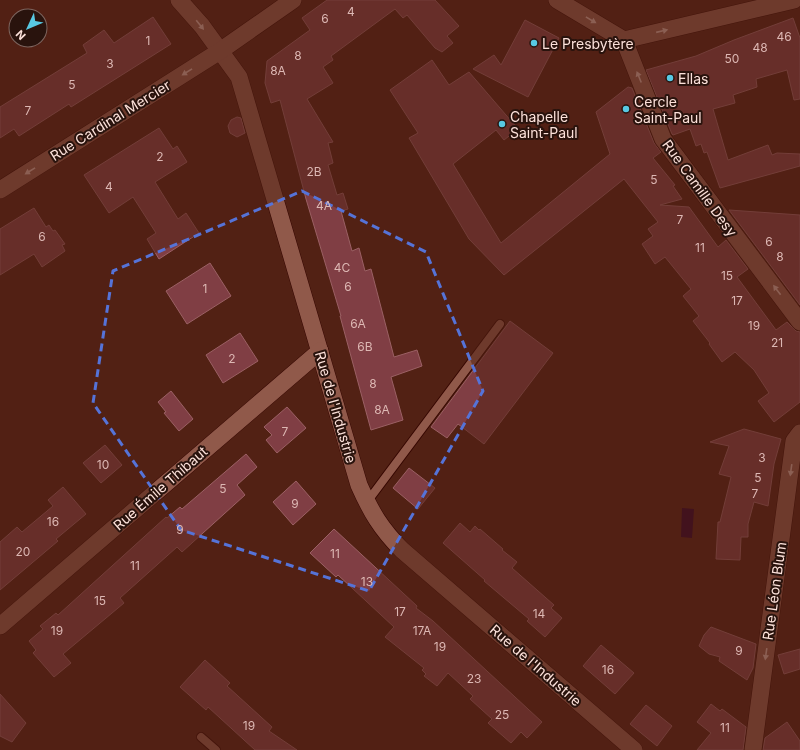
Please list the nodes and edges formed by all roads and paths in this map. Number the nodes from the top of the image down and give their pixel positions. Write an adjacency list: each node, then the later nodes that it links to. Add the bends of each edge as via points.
1 (179, 0): 6 (street, Rue de l'Industrie, one-way to 6)
2 (293, 0): 6 (street)
3 (558, 0): 5 (street, one-way to 5)
4 (794, 0): 5 (street, one-way to 4)
5 (624, 40): 8 (street, Rue Camille Desy, one-way to 5, via 664,139)
6 (220, 51): 7 (street, Rue Cardinal Mercier, one-way to 7); 10 (street, Rue de l'Industrie, via 239,77)
7 (0, 190)
8 (800, 322)
9 (500, 324): 12 (lane)
10 (320, 351): 12 (street, Rue de l'Industrie, via 358,485); 13 (street, Rue Émile Thibaut)
11 (800, 433): 17 (street, Rue Léon Blum, one-way to 17, via 794,441)
12 (367, 503): 16 (street, Rue de l'Industrie, via 376,520 402,550)
13 (0, 626)
14 (202, 737): 15 (lane)
15 (216, 750)
16 (634, 750)
17 (753, 750)

